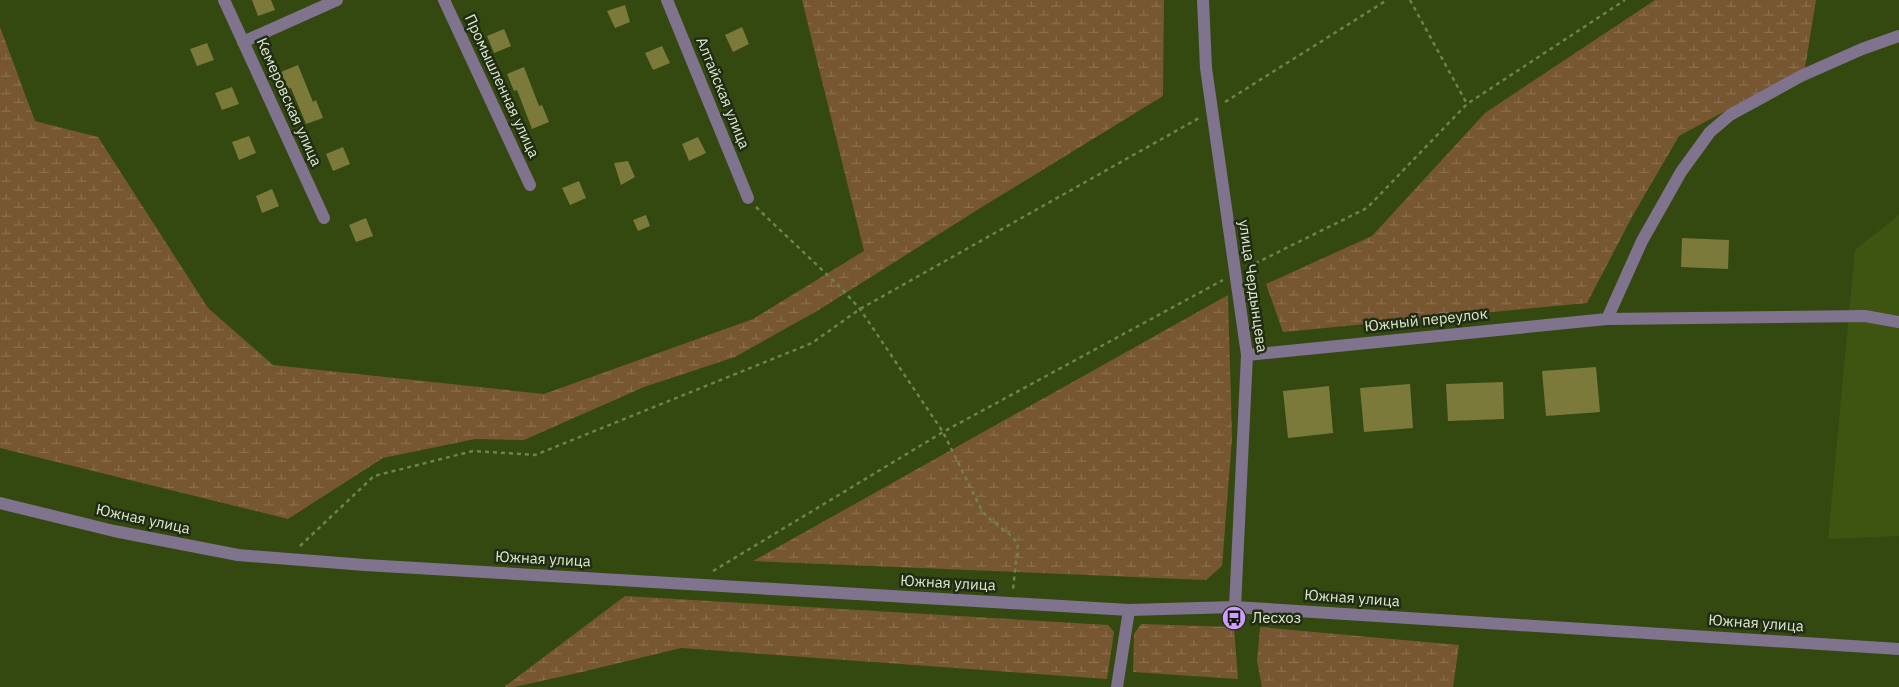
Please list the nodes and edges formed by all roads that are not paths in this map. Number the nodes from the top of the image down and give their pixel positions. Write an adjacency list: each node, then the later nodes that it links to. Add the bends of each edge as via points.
1 (224, 0): 7 (street, Кемеровская улица)
2 (337, 0): 7 (street)
3 (444, 0): 8 (street, Промышленная улица)
4 (668, 0): 9 (street, Алтайская улица)
5 (1203, 0): 13 (street, улица Чердынцева, via 1206,68)
6 (1899, 36): 11 (street, via 1801,76 1730,115 1710,132 1681,172 1642,241)
7 (244, 42): 10 (street, Кемеровская улица)
8 (530, 185)
9 (748, 198)
10 (324, 218)
11 (1607, 319): 12 (street, Южный переулок, via 1865,316); 13 (street, Южный переулок)
12 (1899, 322)
13 (1248, 355): 15 (street, улица Чердынцева)
14 (0, 503): 16 (street, Южная улица, via 114,531 238,555)
15 (1235, 607): 16 (street, Южная улица); 17 (street, Южная улица)
16 (1128, 610): 18 (street)
17 (1899, 649)
18 (1117, 687)

